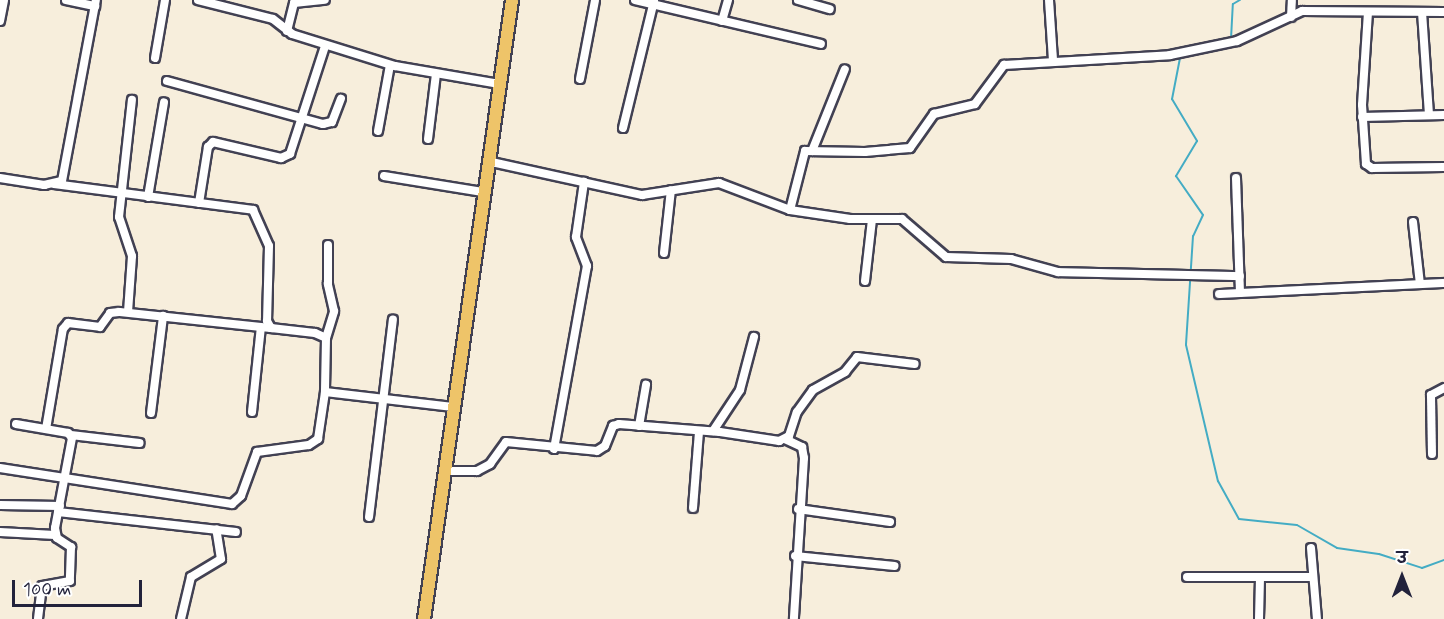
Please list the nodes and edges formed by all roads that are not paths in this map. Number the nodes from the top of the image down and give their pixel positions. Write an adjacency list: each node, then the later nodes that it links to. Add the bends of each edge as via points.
1 (4, 0): 21 (street)
2 (66, 0): 15 (street)
3 (165, 0): 26 (street)
4 (198, 0): 23 (street, via 273,19)
5 (325, 0): 13 (street)
6 (512, 0): 33 (main road)
7 (595, 0): 31 (street)
8 (634, 0): 14 (street)
9 (728, 0): 22 (street)
10 (798, 0): 16 (street)
11 (1049, 0): 27 (street)
12 (1292, 0): 20 (street)
13 (294, 2): 23 (street)
14 (654, 2): 22 (street); 41 (street)
15 (96, 3): 51 (street, via 66,173)
16 (830, 9)
17 (1368, 12): 18 (street); 20 (street, via 1302,11); 40 (street)
18 (1422, 12): 19 (street); 37 (street)
19 (1444, 12)
20 (1291, 17): 27 (street, via 1237,41 1170,55)
21 (0, 21)
22 (722, 21): 24 (street)
23 (288, 32): 25 (street)
24 (821, 44)
25 (325, 46): 28 (street); 39 (street)
26 (155, 58)
27 (1053, 61): 44 (street, via 1004,65 975,104 934,114 904,150)
28 (390, 65): 30 (street); 42 (street)
29 (845, 69): 44 (street)
30 (436, 74): 33 (street); 43 (street)
31 (580, 79)
32 (167, 81): 39 (street)
33 (499, 84): 45 (main road)
34 (341, 99): 39 (street, via 330,124)
35 (132, 100): 54 (street)
36 (164, 102): 55 (street)
37 (1429, 115): 38 (street); 40 (street)
38 (1444, 115)
39 (302, 116): 56 (street, via 293,150 285,159 221,142 210,144)
40 (1362, 117): 46 (street, via 1368,167)
41 (623, 128)
42 (378, 131)
43 (428, 139)
44 (812, 151): 57 (street, via 802,154)
45 (487, 161): 50 (street); 53 (main road)
46 (1444, 167)
47 (384, 176): 53 (street)
48 (1236, 177): 62 (street)
49 (0, 178): 51 (street)
50 (584, 182): 52 (street, via 642,195); 91 (street, via 576,237 587,266)
51 (54, 184): 54 (street)
52 (671, 190): 57 (street, via 719,183); 61 (street)
53 (483, 192): 80 (main road)
54 (120, 194): 55 (street); 68 (street, via 121,227 132,256)
55 (148, 197): 56 (street)
56 (199, 203): 72 (street, via 245,207 259,217 269,246 267,321)
57 (790, 210): 58 (street)
58 (872, 220): 62 (street, via 907,221 915,233 932,242 937,253 946,257 1011,259 1052,271 1198,278); 63 (street)
59 (1413, 222): 65 (street)
60 (328, 245): 74 (street, via 328,284 334,311)
61 (664, 253)
62 (1240, 276): 66 (street)
63 (865, 281)
64 (1444, 283): 65 (street)
65 (1420, 284): 66 (street)
66 (1240, 293): 67 (street)
67 (1220, 294)
68 (128, 312): 69 (street); 85 (street, via 110,313 100,327 65,326)
69 (163, 316): 71 (street); 82 (street)
70 (393, 319): 79 (street)
71 (261, 327): 72 (street); 81 (street)
72 (271, 328): 74 (street)
73 (754, 337): 87 (street, via 740,390)
74 (326, 338): 78 (street)
75 (915, 364): 89 (street, via 856,357 845,372 813,390 800,406)
76 (646, 385): 84 (street)
77 (1444, 388): 92 (street, via 1431,395)
78 (325, 392): 79 (street); 95 (street, via 318,439 309,445 257,452 236,503)
79 (385, 400): 80 (street); 100 (street)
80 (453, 407): 94 (main road)
81 (252, 412)
82 (150, 413)
83 (16, 424): 85 (street)
84 (639, 426): 86 (street); 91 (street, via 612,426 605,446 597,451)
85 (46, 429): 88 (street)
86 (699, 431): 87 (street); 97 (street)
87 (713, 431): 89 (street)
88 (71, 435): 90 (street); 95 (street)
89 (785, 439): 99 (street, via 803,449)
90 (140, 442)
91 (554, 449): 94 (street, via 506,442 490,464 477,471)
92 (1432, 454)
93 (0, 468): 95 (street)
94 (444, 471): 114 (main road)
95 (65, 479): 98 (street)
96 (0, 505): 98 (street)
97 (693, 508)
98 (59, 509): 102 (street); 105 (street)
99 (798, 509): 101 (street); 107 (street)
100 (369, 517)
101 (890, 522)
102 (216, 529): 103 (street); 113 (street, via 221,559 191,578)
103 (236, 531)
104 (0, 532): 105 (street)
105 (55, 535): 112 (street, via 72,546 70,581 42,586)
106 (1311, 548): 111 (street)
107 (795, 556): 108 (street); 115 (street)
108 (895, 566)
109 (1186, 577): 110 (street)
110 (1260, 577): 111 (street); 116 (street)
111 (1313, 577): 117 (street)
112 (38, 619)
113 (182, 619)
114 (424, 619)
115 (794, 619)
116 (1259, 619)
117 (1317, 619)

